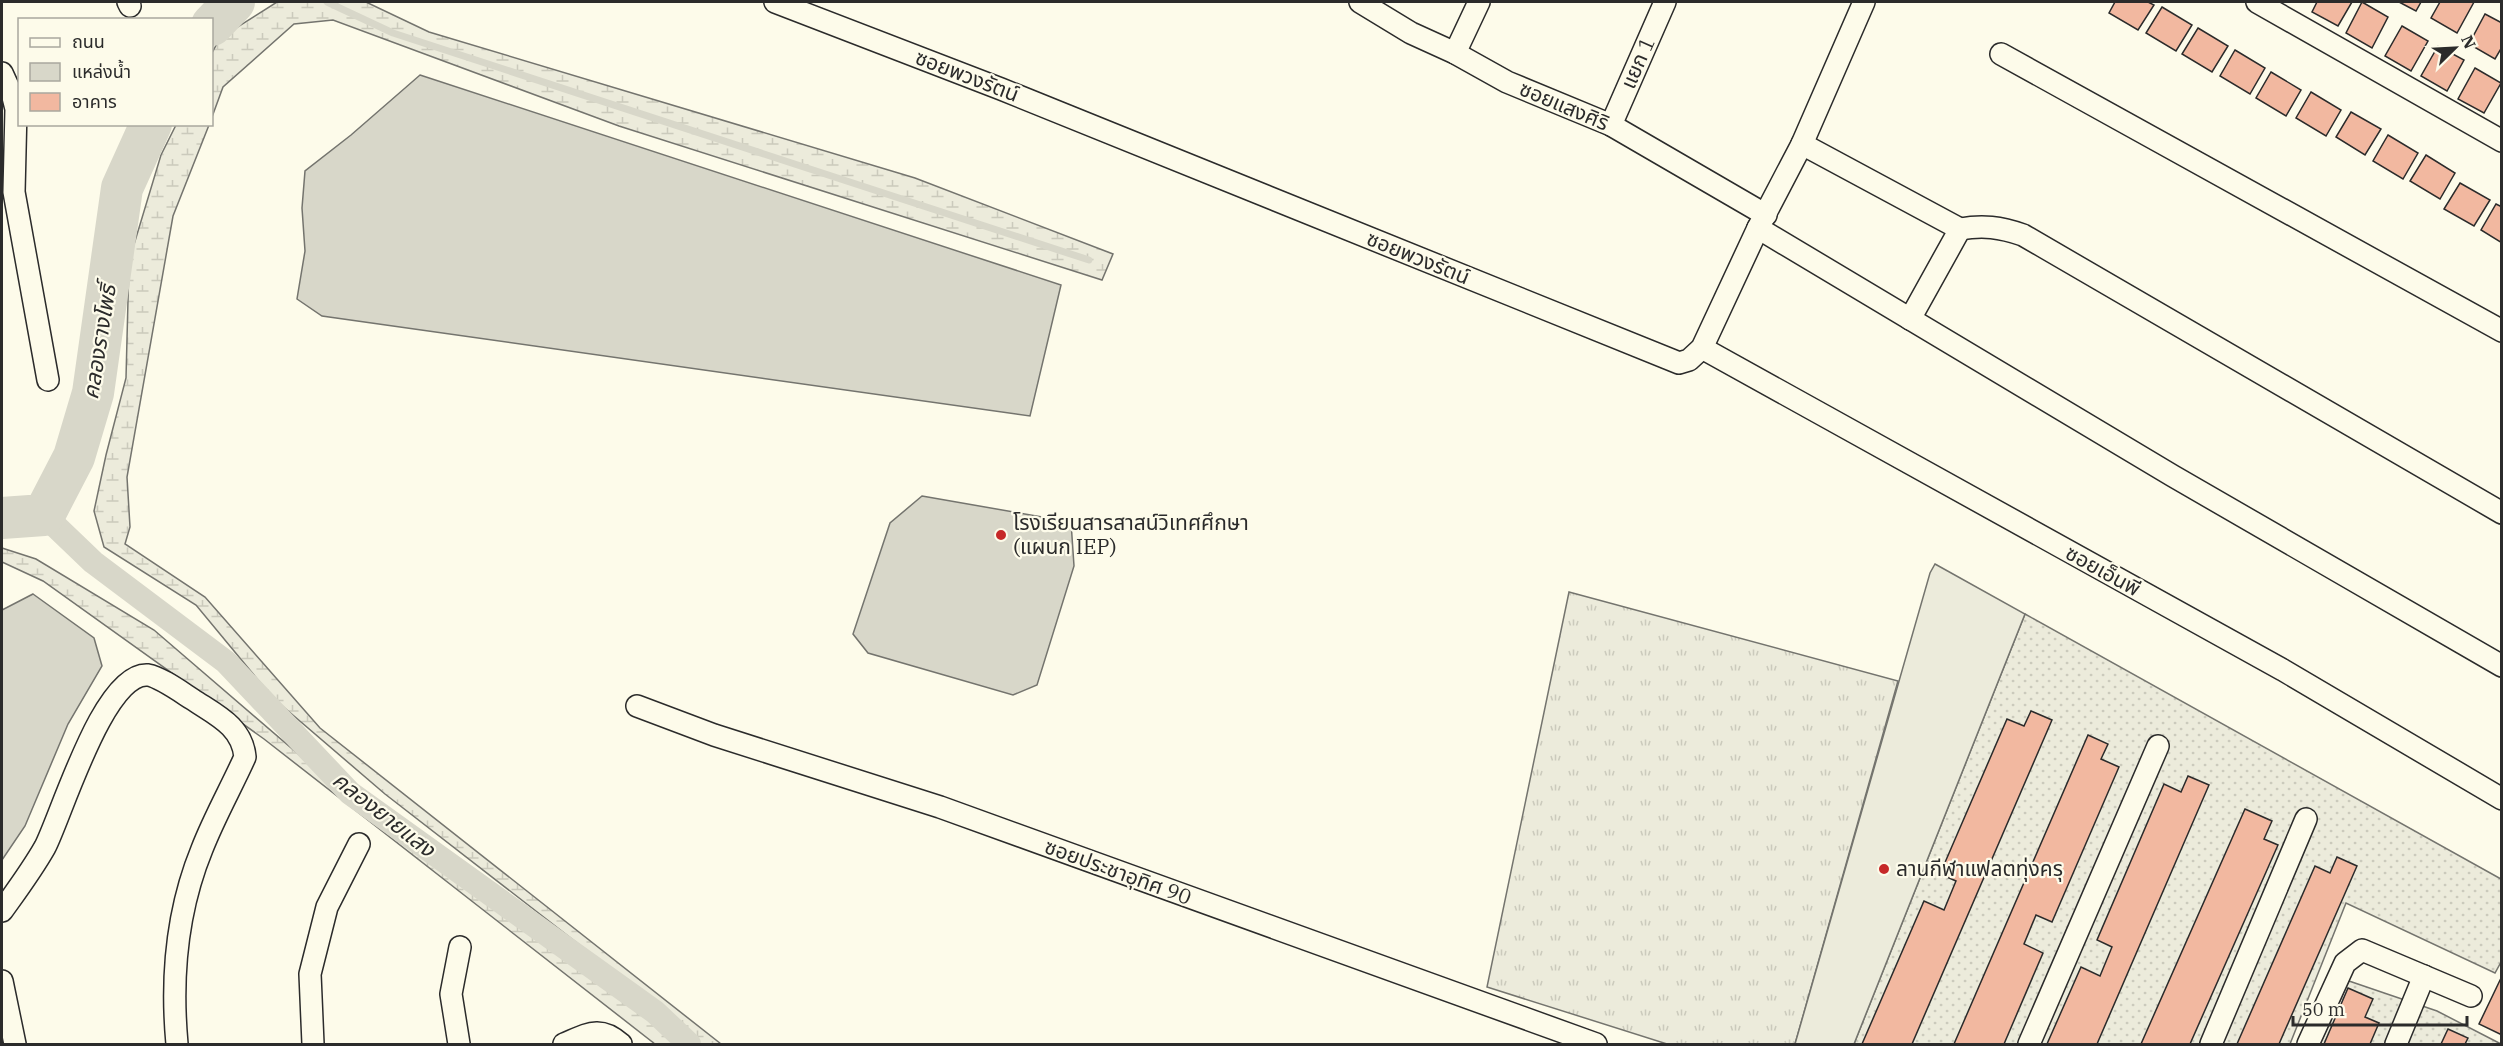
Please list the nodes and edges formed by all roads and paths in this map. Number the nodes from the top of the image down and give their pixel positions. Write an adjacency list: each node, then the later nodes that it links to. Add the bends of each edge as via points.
1 (775, 2): 18 (street, ซอยพวงรัตน์, via 1012,93 1671,361 1689,360)
2 (1360, 2): 7 (street, ซอยแสงศิริ, via 1411,33)
3 (1479, 2): 7 (street)
4 (1665, 2): 10 (street, แยก 1)
5 (1864, 2): 12 (street)
6 (2258, 2): 11 (street)
7 (1455, 53): 10 (street, ซอยแสงศิริ, via 1507,82)
8 (2001, 54): 17 (street)
9 (2, 73): 13 (street, via 16,109)
10 (1611, 125): 14 (street, ซอยแสงศิริ)
11 (2502, 141)
12 (1802, 144): 14 (street); 15 (street)
13 (8, 171): 19 (street)
14 (1762, 221): 16 (street, ซอยแสงศิริ); 18 (street)
15 (1959, 230): 16 (street); 20 (street, via 1982,225 2023,235)
16 (1910, 319): 21 (street, ซอยแสงศิริ)
17 (2502, 331)
18 (1702, 348): 24 (street, ซอยเอ็นพี, via 2283,670)
19 (48, 380)
20 (2502, 513)
21 (2502, 666)
22 (637, 706): 38 (street, ซอยประชาอุทิศ 90, via 714,735 939,807)
23 (2158, 746): 39 (street)
24 (2502, 799)
25 (2306, 819): 40 (street)
26 (359, 844): 34 (street, via 327,908 310,974)
27 (2, 911): 33 (street, via 46,844 88,740 120,689 130,680 147,675 172,686 228,724 243,742 245,757 201,849 182,910 173,1002)
28 (460, 947): 35 (street, via 450,994)
29 (2424, 976): 31 (street); 41 (street, via 2362,950 2345,963); 42 (street)
30 (2, 981): 32 (street)
31 (2471, 996)
32 (15, 1044)
33 (177, 1044)
34 (313, 1044)
35 (459, 1044)
36 (564, 1044): 37 (street, via 601,1032)
37 (621, 1044)
38 (1596, 1044)
39 (2029, 1044)
40 (2211, 1044)
41 (2308, 1044)
42 (2396, 1044)

